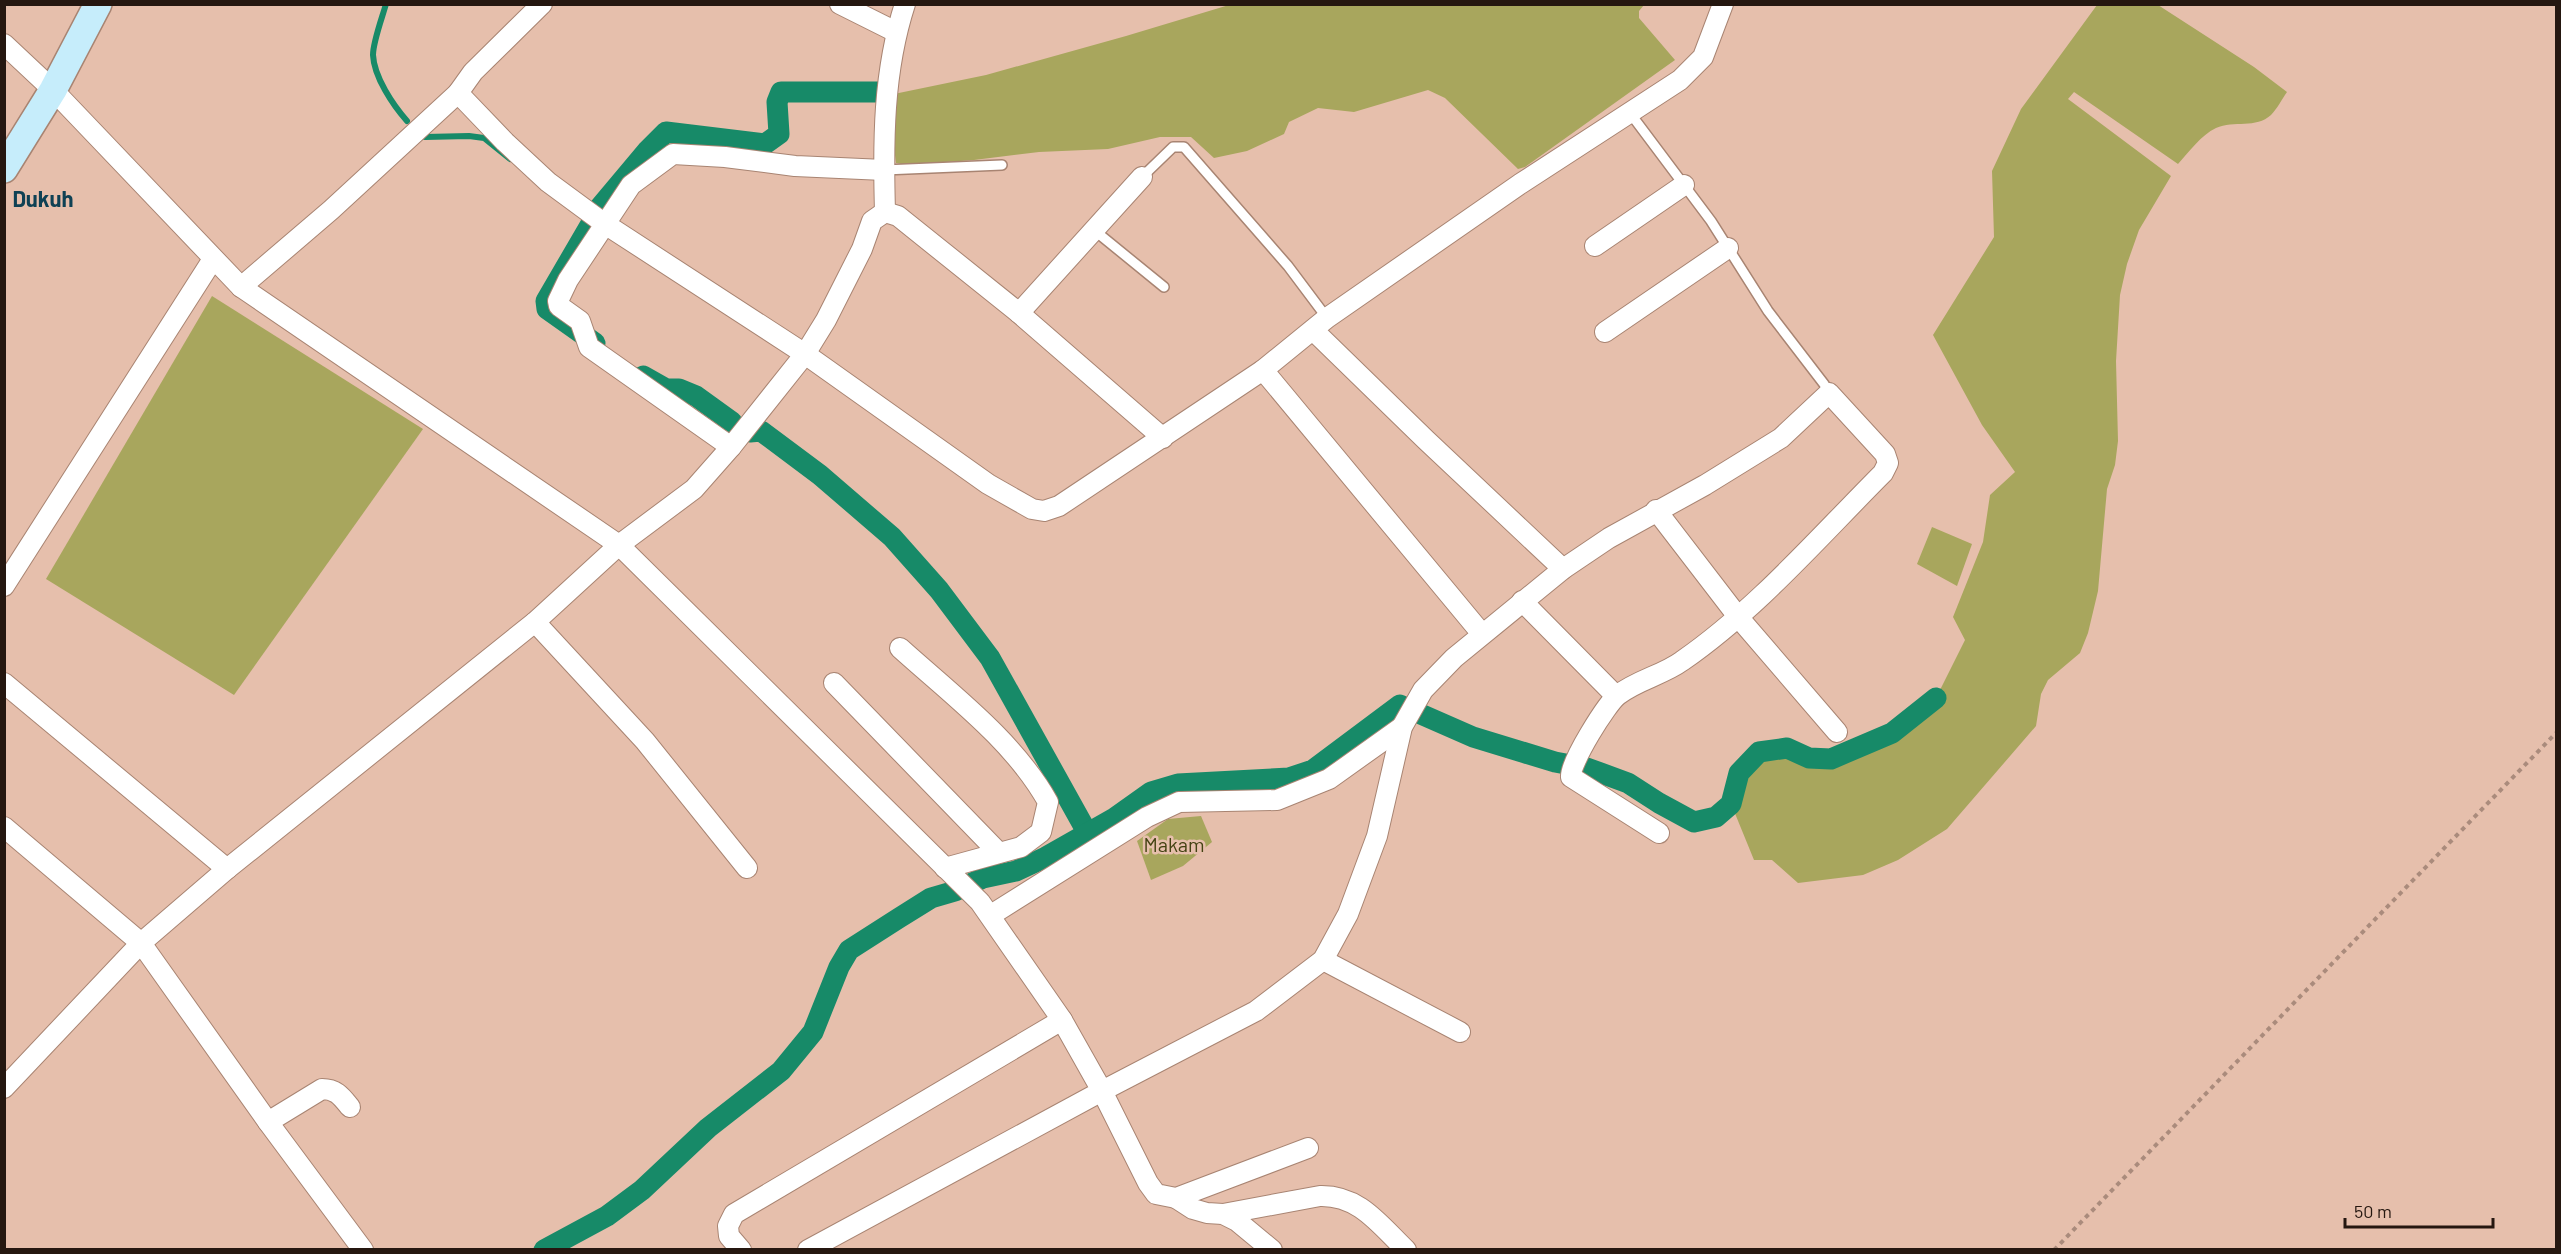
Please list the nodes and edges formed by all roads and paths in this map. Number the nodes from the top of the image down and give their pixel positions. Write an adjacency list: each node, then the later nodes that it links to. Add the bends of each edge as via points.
1 (98, 4): 8 (main road)
2 (840, 4): 6 (street)
3 (905, 4): 6 (street)
4 (1723, 4): 10 (street, via 1703,57 1680,80)
5 (533, 7): 9 (street)
6 (896, 32): 13 (street, via 886,86)
7 (4, 44): 8 (street)
8 (53, 90): 12 (main road); 21 (street)
9 (458, 93): 17 (street, via 548,182); 22 (street)
10 (1630, 113): 15 (lane); 25 (street, via 1520,184)
11 (1002, 165): 13 (lane)
12 (4, 169)
13 (884, 170): 16 (street); 17 (street, via 673,154 631,185)
14 (1142, 177): 18 (street); 25 (lane, via 1173,147 1184,147 1288,266)
15 (1684, 185): 19 (street); 20 (lane)
16 (885, 212): 24 (street, via 898,216); 27 (street, via 872,221 862,249)
17 (605, 224): 27 (street); 31 (street, via 568,280 559,306 580,321 589,347)
18 (1094, 230): 23 (lane); 24 (street)
19 (1595, 246)
20 (1728, 248): 26 (street); 29 (lane, via 1768,311)
21 (213, 259): 22 (street); 35 (street)
22 (241, 287): 33 (street)
23 (1164, 287)
24 (1019, 313): 30 (street)
25 (1320, 324): 28 (street); 34 (street, via 1426,440)
26 (1605, 332)
27 (805, 354): 30 (street, via 979,478 1032,509 1044,511 1059,506); 31 (street)
28 (1263, 370): 30 (street); 39 (street)
29 (1829, 393): 32 (street, via 1781,438); 37 (street, via 1885,454 1888,463)
30 (1163, 438)
31 (731, 447): 33 (street, via 694,489)
32 (1656, 510): 34 (street); 37 (street)
33 (619, 545): 38 (street); 51 (street)
34 (1563, 569): 36 (street)
35 (4, 586)
36 (1522, 600): 39 (street); 43 (street)
37 (1739, 618): 43 (street, via 1681,663); 45 (street)
38 (535, 622): 50 (street, via 645,741); 52 (street)
39 (1482, 634): 44 (street, via 1437,674)
40 (900, 648): 49 (street, via 988,728 1034,776 1048,802 1041,831 1021,847)
41 (4, 683): 52 (street)
42 (834, 683): 49 (street)
43 (1616, 696): 48 (street, via 1573,763 1571,777)
44 (1406, 718): 53 (street, via 1329,779 1277,800 1179,802); 55 (street, via 1377,836 1348,914)
45 (1838, 732)
46 (2556, 733): 70 (path)
47 (4, 827): 54 (street)
48 (1659, 833)
49 (998, 852): 51 (street)
50 (747, 868)
51 (945, 868): 53 (street)
52 (227, 869): 54 (street)
53 (986, 909): 56 (street)
54 (141, 943): 58 (street); 61 (street)
55 (1323, 960): 57 (street); 59 (street, via 1256,1011)
56 (1062, 1020): 59 (street); 66 (street, via 734,1214 728,1226 729,1236)
57 (1460, 1032)
58 (4, 1088)
59 (1102, 1091): 63 (street, via 1148,1183 1156,1194); 67 (street)
60 (350, 1107): 61 (street, via 332,1089 322,1089)
61 (268, 1122): 65 (street)
62 (1308, 1148): 63 (street)
63 (1176, 1198): 64 (street, via 1193,1209)
64 (1223, 1214): 68 (street); 69 (street, via 1334,1196 1356,1203)
65 (363, 1250)
66 (741, 1250)
67 (808, 1250)
68 (1272, 1250)
69 (1406, 1250)
70 (2054, 1250)

